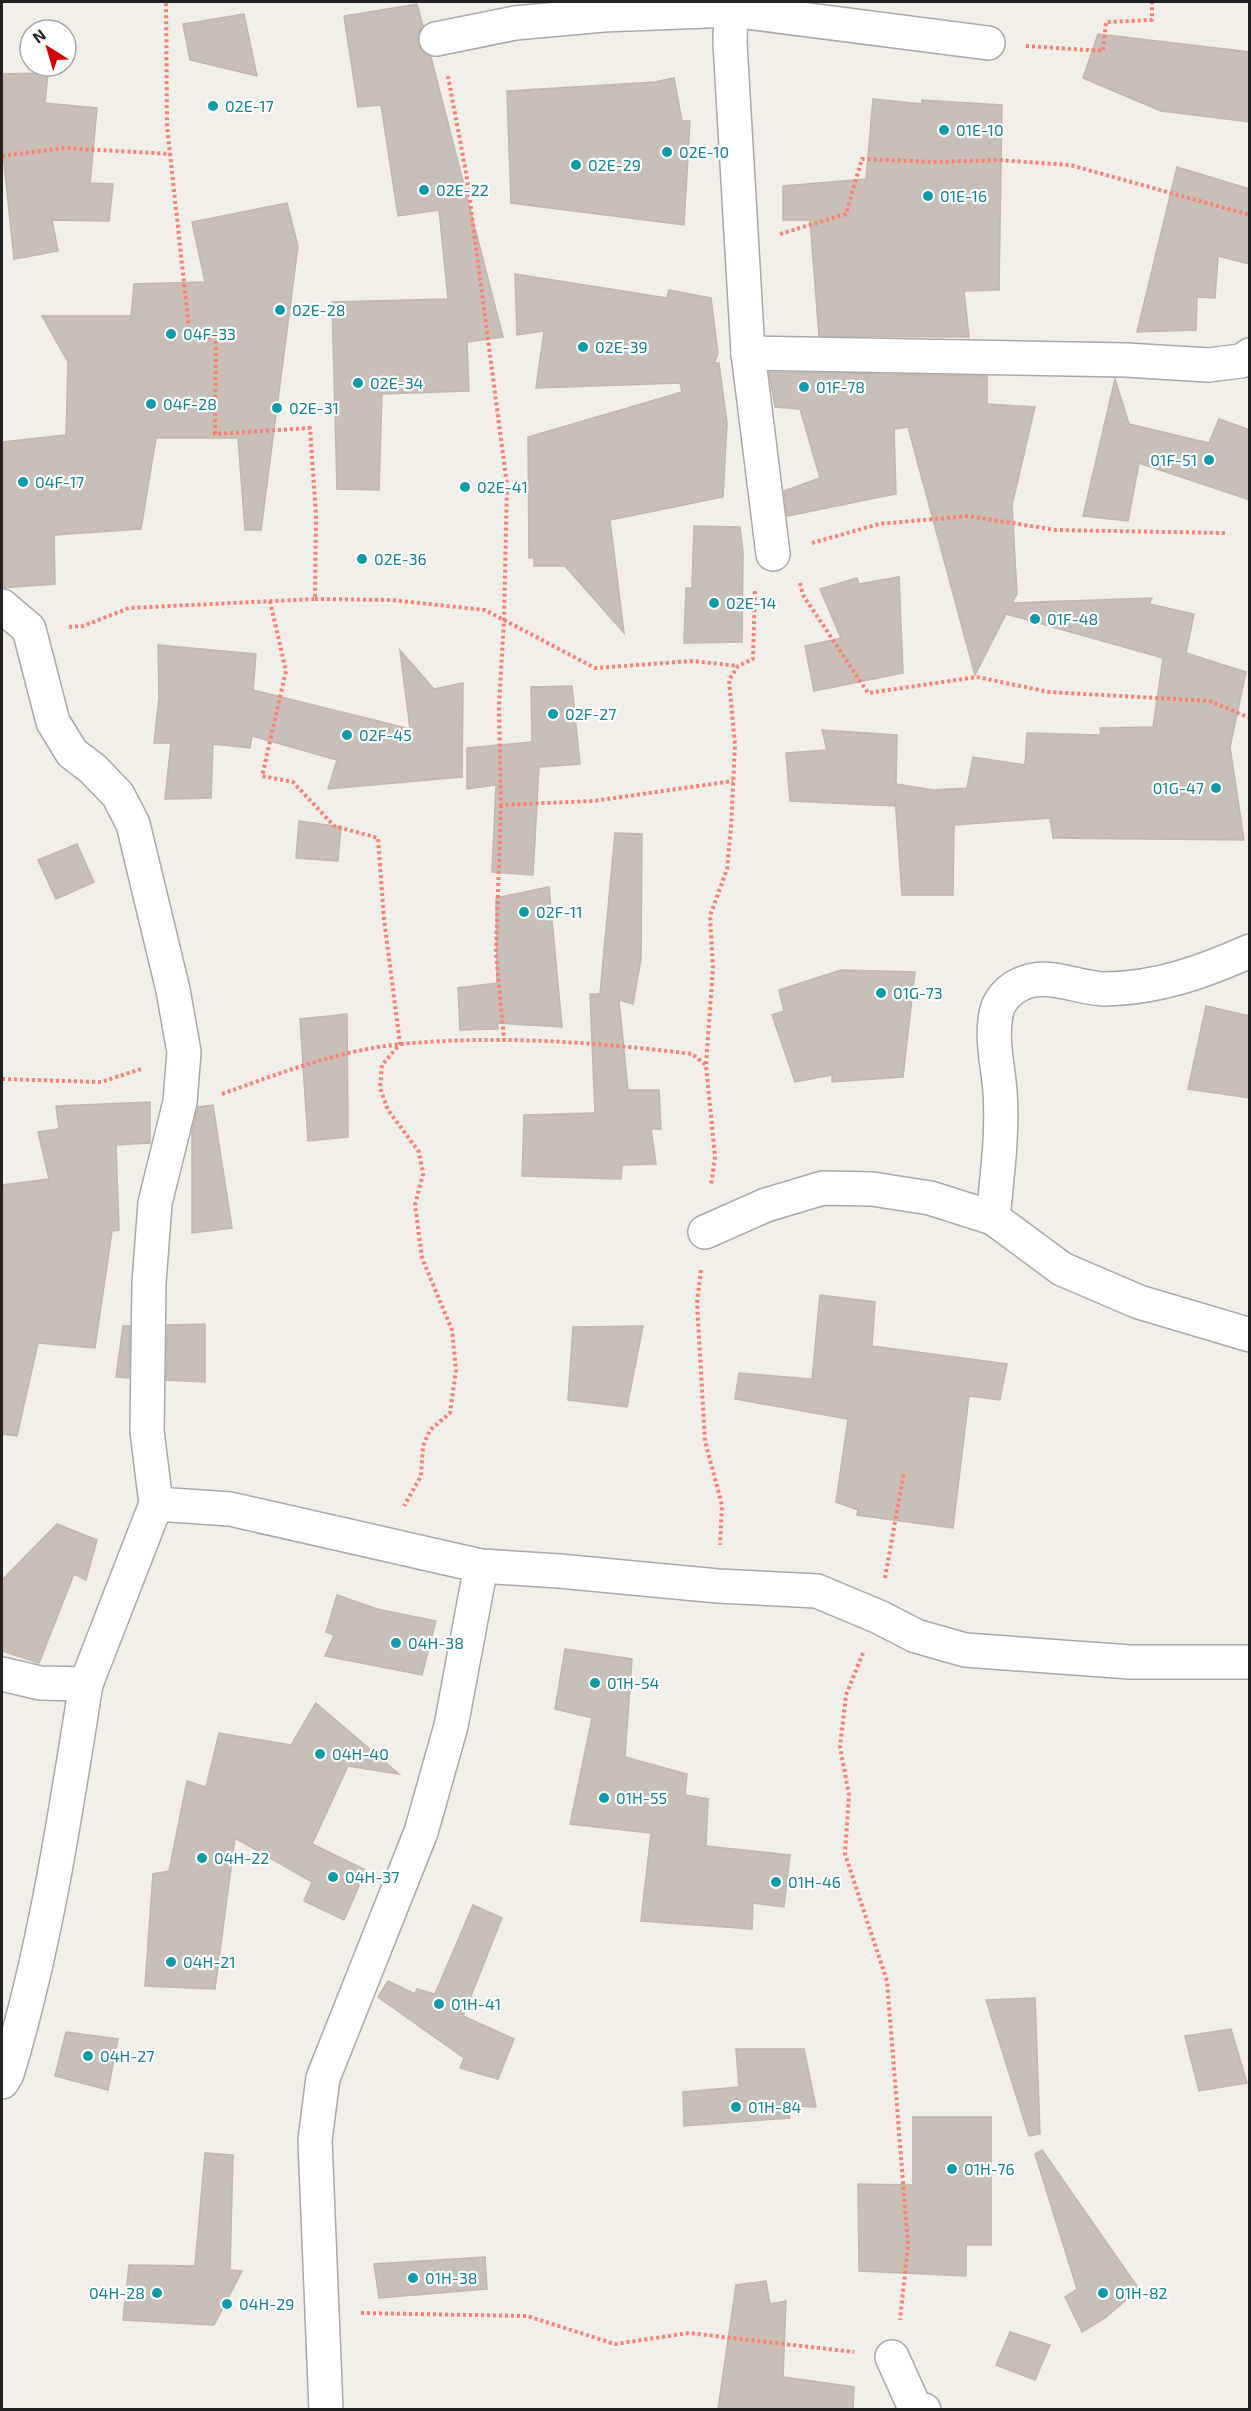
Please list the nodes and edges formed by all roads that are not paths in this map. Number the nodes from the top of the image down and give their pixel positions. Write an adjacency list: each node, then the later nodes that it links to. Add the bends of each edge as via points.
1 (731, 6): 2 (street, via 515,23); 3 (street); 4 (street)
2 (436, 39)
3 (988, 43)
4 (748, 353): 5 (street, via 1208,365 1241,361); 6 (street)
5 (1250, 355)
6 (783, 552)
7 (2, 606): 12 (street, via 29,629 52,722 72,753 118,795 133,824 184,1052 180,1102 155,1203 148,1283 147,1431)
8 (1250, 951): 9 (street, via 1203,972 1144,986 1103,989 1048,978 1022,983 1007,992 996,1012 994,1031 1001,1133)
9 (993, 1218): 10 (street, via 930,1198 873,1189 823,1188 766,1205); 11 (street, via 1062,1269 1139,1302)
10 (705, 1232)
11 (1250, 1335)
12 (156, 1504): 13 (street, via 230,1509); 16 (street)
13 (481, 1566): 14 (street, via 817,1591 916,1636 965,1650 1130,1662); 19 (street, via 452,1726 421,1832 323,2078 315,2140)
14 (1250, 1662)
15 (2, 1674): 16 (street, via 40,1683)
16 (86, 1684): 17 (street, via 30,2000)
17 (2, 2082)
18 (892, 2357): 20 (street, via 915,2408)
19 (326, 2409)
20 (924, 2409)

